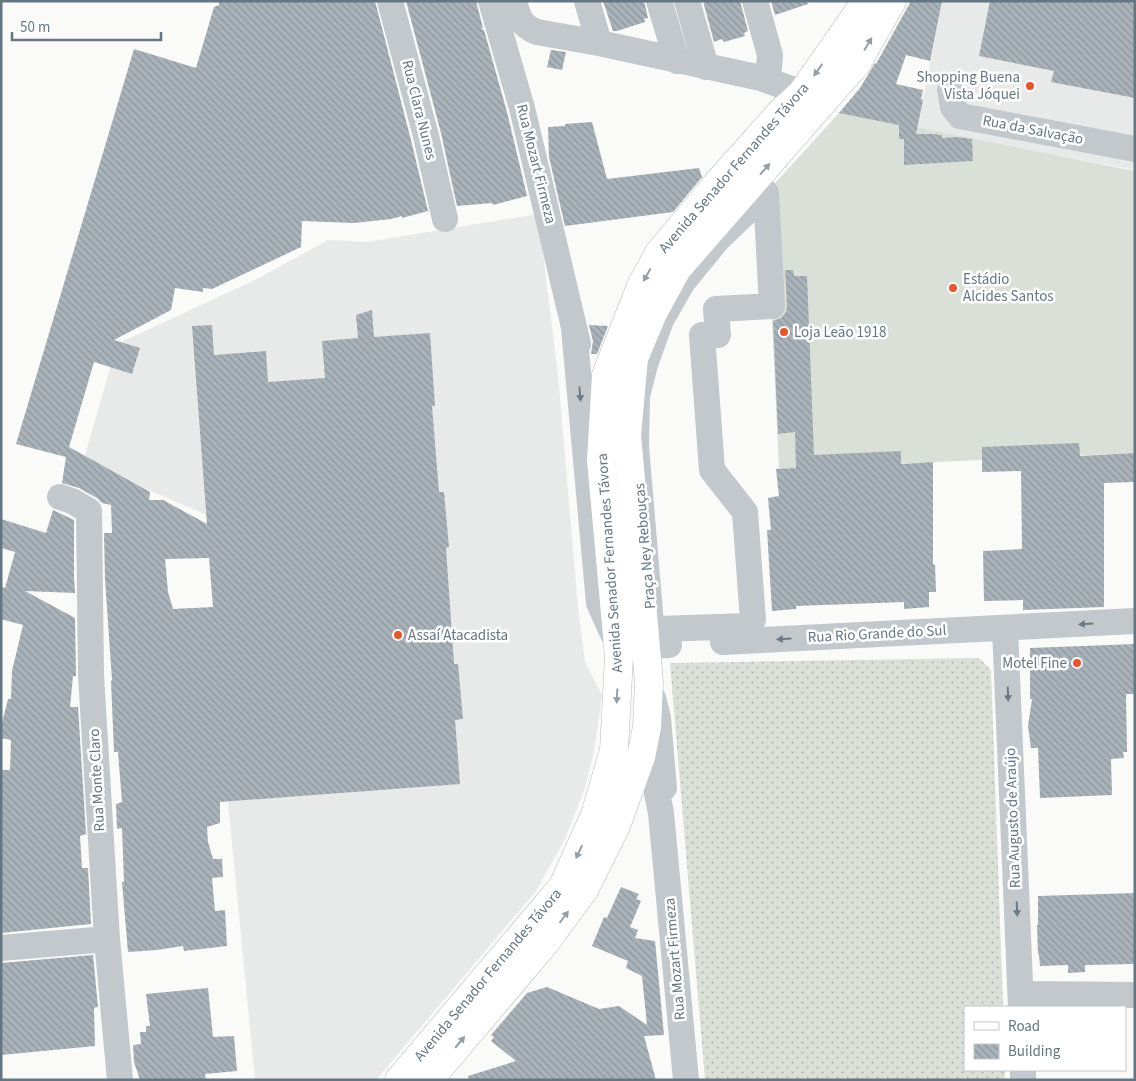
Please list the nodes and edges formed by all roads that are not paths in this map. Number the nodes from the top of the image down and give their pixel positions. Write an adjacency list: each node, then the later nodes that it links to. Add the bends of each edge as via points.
1 (390, 1): 17 (street, Rua Clara Nunes)
2 (491, 1): 19 (street, Rua Mozart Firmeza, via 522,108)
3 (514, 1): 10 (street, via 517,14 528,29)
4 (587, 1): 10 (street)
5 (659, 1): 11 (street)
6 (687, 1): 12 (street)
7 (755, 1): 13 (street, via 770,55 769,68)
8 (866, 1): 15 (main road, Avenida Senador Fernandes Távora, one-way to 15)
9 (892, 1): 24 (main road, Avenida Senador Fernandes Távora, one-way to 9, via 627,434 634,358 677,269 857,63)
10 (599, 43): 11 (street)
11 (676, 61): 12 (street)
12 (706, 67): 13 (street)
13 (761, 78): 15 (street)
14 (950, 89): 16 (street, Rua da Salvação, via 953,107 960,116)
15 (802, 93): 20 (main road, Avenida Senador Fernandes Távora, one-way to 20, via 735,164 659,253 641,286)
16 (1135, 149)
17 (445, 219)
18 (661, 320): 18 (street, Praça Ney Rebouças, via 645,364 637,399 636,446 651,624 658,629 748,626 753,620 745,512 712,470 702,335 718,335 716,309 772,306 766,193 718,239 682,282)
19 (574, 328): 20 (street, Rua Mozart Firmeza, via 579,353 586,366); 24 (street, Rua Mozart Firmeza, one-way to 24, via 599,603)
20 (606, 375): 24 (main road, Avenida Senador Fernandes Távora, via 601,460)
21 (60, 497): 28 (street, Rua Monte Claro, via 72,500 89,511 91,674)
22 (1135, 621): 23 (street, Rua Rio Grande do Sul, one-way to 23)
23 (1005, 628): 24 (street, Rua Rio Grande do Sul, one-way to 24); 31 (street, Rua Augusto de Araújo, one-way to 31)
24 (632, 646): 25 (main road, Avenida Senador Fernandes Távora); 33 (main road, Avenida Senador Fernandes Távora, one-way to 33, via 614,750 595,815 563,886)
25 (649, 682): 26 (main road, Avenida Senador Fernandes Távora); 27 (street, Rua Mozart Firmeza, via 658,718 664,785)
26 (642, 757): 27 (street, Rua Mozart Firmeza, via 654,778); 34 (main road, Avenida Senador Fernandes Távora, one-way to 26, via 545,943 584,890 616,826)
27 (663, 839): 35 (street, Rua Mozart Firmeza)
28 (107, 939): 29 (street); 32 (street, Rua Monte Claro)
29 (1, 948)
30 (1135, 995): 31 (street)
31 (1021, 1001)
32 (120, 1080)
33 (399, 1080)
34 (429, 1080)
35 (686, 1080)

